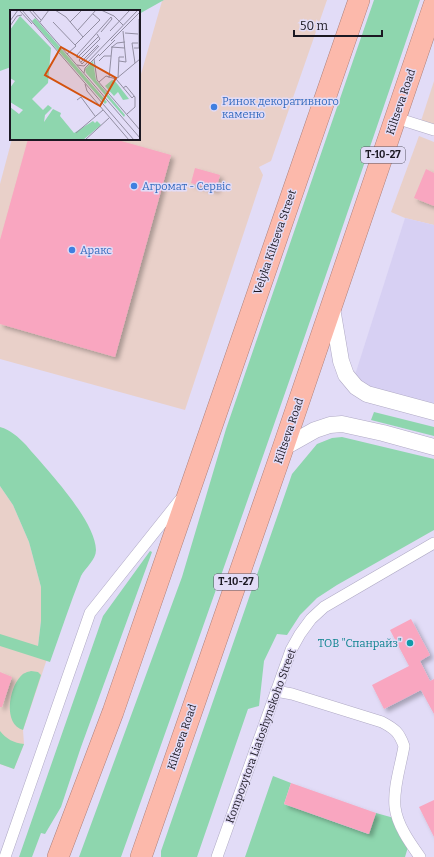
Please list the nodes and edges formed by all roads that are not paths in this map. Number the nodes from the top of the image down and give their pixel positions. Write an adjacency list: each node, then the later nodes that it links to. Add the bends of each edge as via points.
1 (359, 0): 9 (highway, Velyka Kiltseva Street)
2 (434, 5): 3 (highway, Kiltseva Road / Т-10-27)
3 (396, 118): 4 (street); 5 (highway, Kiltseva Road / Т-10-27)
4 (434, 130)
5 (332, 306): 6 (main road, via 341,362 346,375 356,387 367,394); 8 (highway, Kiltseva Road / Т-10-27)
6 (434, 412)
7 (434, 447): 8 (main road, via 342,424 315,430)
8 (283, 448): 14 (highway, Kiltseva Road / Т-10-27)
9 (192, 485): 12 (street, via 90,613); 13 (highway, via 113,712)
10 (434, 543): 11 (street, Kompozytora Liatoshynskoho Street, via 324,607 311,619 294,645)
11 (276, 691): 15 (street, Kompozytora Liatoshynskoho Street); 16 (street, via 382,722 395,729 404,746 395,798 396,809 402,827)
12 (5, 857)
13 (58, 857)
14 (141, 857)
15 (217, 857)
16 (420, 857)

